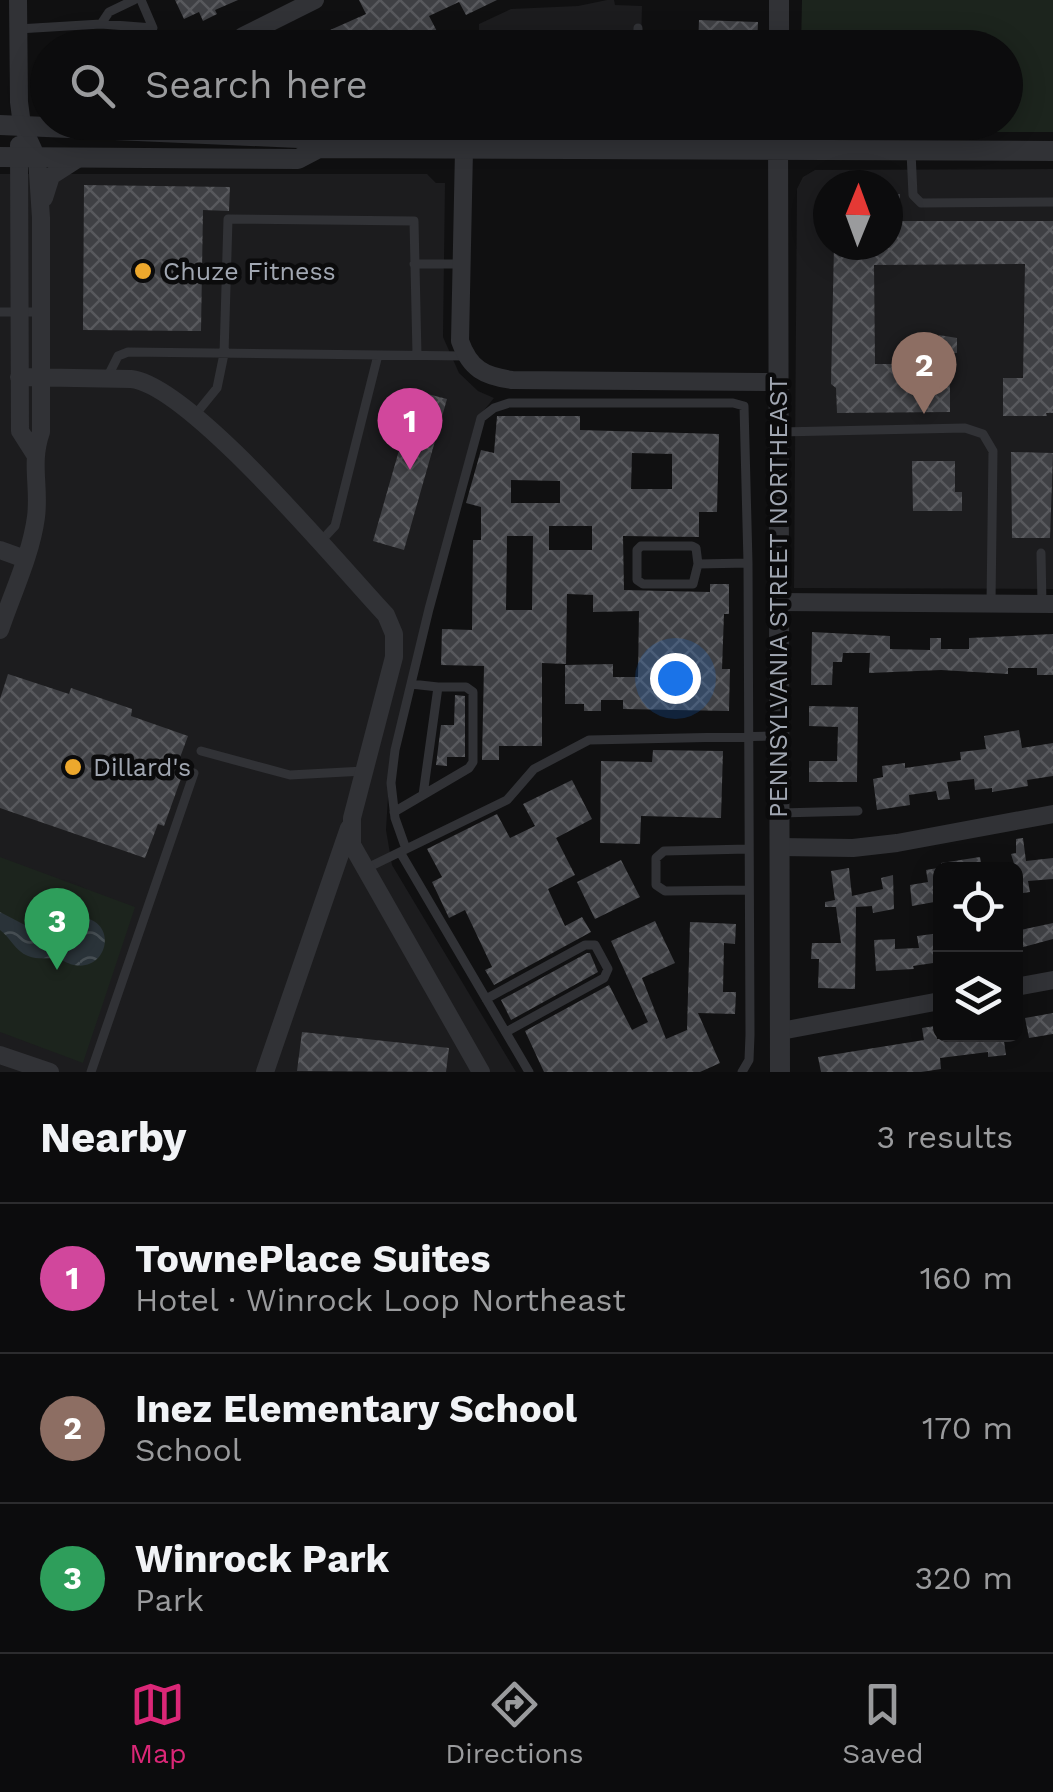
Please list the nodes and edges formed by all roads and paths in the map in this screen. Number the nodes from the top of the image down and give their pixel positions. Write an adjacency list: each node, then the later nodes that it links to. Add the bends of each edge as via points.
1 (18, 0): 7 (street)
2 (134, 0): 6 (lane)
3 (141, 0): 6 (lane, via 153,28)
4 (315, 0): 8 (street)
5 (779, 0): 9 (street)
6 (101, 24): 7 (lane)
7 (18, 29): 11 (street)
8 (255, 30)
9 (779, 30)
10 (0, 124): 11 (street)
11 (22, 125): 12 (street); 22 (street)
12 (30, 125)
13 (303, 140): 16 (street)
14 (638, 140): 17 (lane)
15 (778, 140): 18 (street, PENNSYLVANIA STREET NORTHEAST)
16 (319, 148): 19 (street); 23 (street, via 298,159)
17 (638, 149): 18 (street); 19 (street)
18 (778, 149): 20 (street); 37 (street, PENNSYLVANIA STREET NORTHEAST)
19 (464, 150): 27 (street)
20 (911, 150): 21 (street); 24 (lane, via 913,195 921,203)
21 (1053, 150)
22 (18, 158): 23 (street); 25 (street); 28 (street)
23 (79, 158): 25 (street, via 51,176)
24 (1053, 202)
25 (41, 218): 29 (street)
26 (414, 264): 27 (lane); 30 (lane, via 414,221 228,219); 32 (lane)
27 (462, 264): 33 (street, via 460,341)
28 (9, 312): 29 (lane); 34 (street)
29 (41, 312): 35 (street)
30 (224, 354): 31 (lane); 36 (lane, via 128,352 118,356); 38 (lane, via 217,388)
31 (378, 355): 32 (lane); 41 (lane, via 335,526)
32 (416, 355): 33 (lane)
33 (466, 356): 37 (street, via 488,377 512,380)
34 (19, 377): 35 (street); 40 (street, via 20,431)
35 (41, 378): 36 (street); 40 (street, via 41,432)
36 (107, 378): 38 (street, via 148,382)
37 (777, 382): 39 (street, PENNSYLVANIA STREET NORTHEAST)
38 (195, 415): 41 (street)
39 (777, 432): 47 (street, PENNSYLVANIA STREET NORTHEAST); 48 (lane, via 964,428 984,434 993,451)
40 (34, 453): 44 (street, via 36,516)
41 (319, 544): 56 (street, via 386,615 394,634)
42 (0, 550): 44 (street)
43 (1041, 554): 49 (lane)
44 (25, 559): 50 (street)
45 (748, 563): 46 (lane); 51 (lane, via 744,406 494,408 481,418); 53 (lane)
46 (698, 564): 46 (lane, via 692,546 641,546 637,580 693,584)
47 (779, 602): 48 (street); 54 (street, PENNSYLVANIA STREET NORTHEAST)
48 (991, 603): 49 (street)
49 (1047, 604)
50 (0, 630)
51 (411, 684): 52 (lane); 60 (lane, via 393,766)
52 (438, 687): 58 (lane); 58 (lane, via 473,692 473,762)
53 (750, 736): 54 (lane); 65 (lane); 66 (lane, via 589,740 534,769 507,800)
54 (780, 736): 61 (street, PENNSYLVANIA STREET NORTHEAST)
55 (200, 751): 56 (lane, via 290,776)
56 (364, 771): 63 (street)
57 (194, 773): 77 (lane)
58 (424, 795): 60 (lane)
59 (858, 811): 61 (lane)
60 (394, 812): 66 (lane)
61 (780, 813): 64 (street, PENNSYLVANIA STREET NORTHEAST)
62 (1053, 814): 64 (street, via 897,844)
63 (352, 818): 67 (street, via 352,845); 78 (street)
64 (780, 847): 73 (street, PENNSYLVANIA STREET NORTHEAST)
65 (748, 849): 68 (lane); 68 (lane, via 664,850 656,858 656,885 665,891)
66 (403, 851): 67 (lane); 71 (lane)
67 (364, 870): 79 (street)
68 (748, 890): 81 (lane, via 750,1048)
69 (1053, 980): 70 (street)
70 (1023, 986)
71 (486, 999): 74 (lane); 74 (lane, via 595,945 608,969 604,978)
72 (933, 1002): 73 (street)
73 (781, 1031): 82 (street, PENNSYLVANIA STREET NORTHEAST)
74 (506, 1032): 80 (lane)
75 (0, 1055): 76 (street)
76 (50, 1072)
77 (91, 1072)
78 (265, 1072)
79 (481, 1072)
80 (529, 1072)
81 (742, 1072)
82 (780, 1072)

